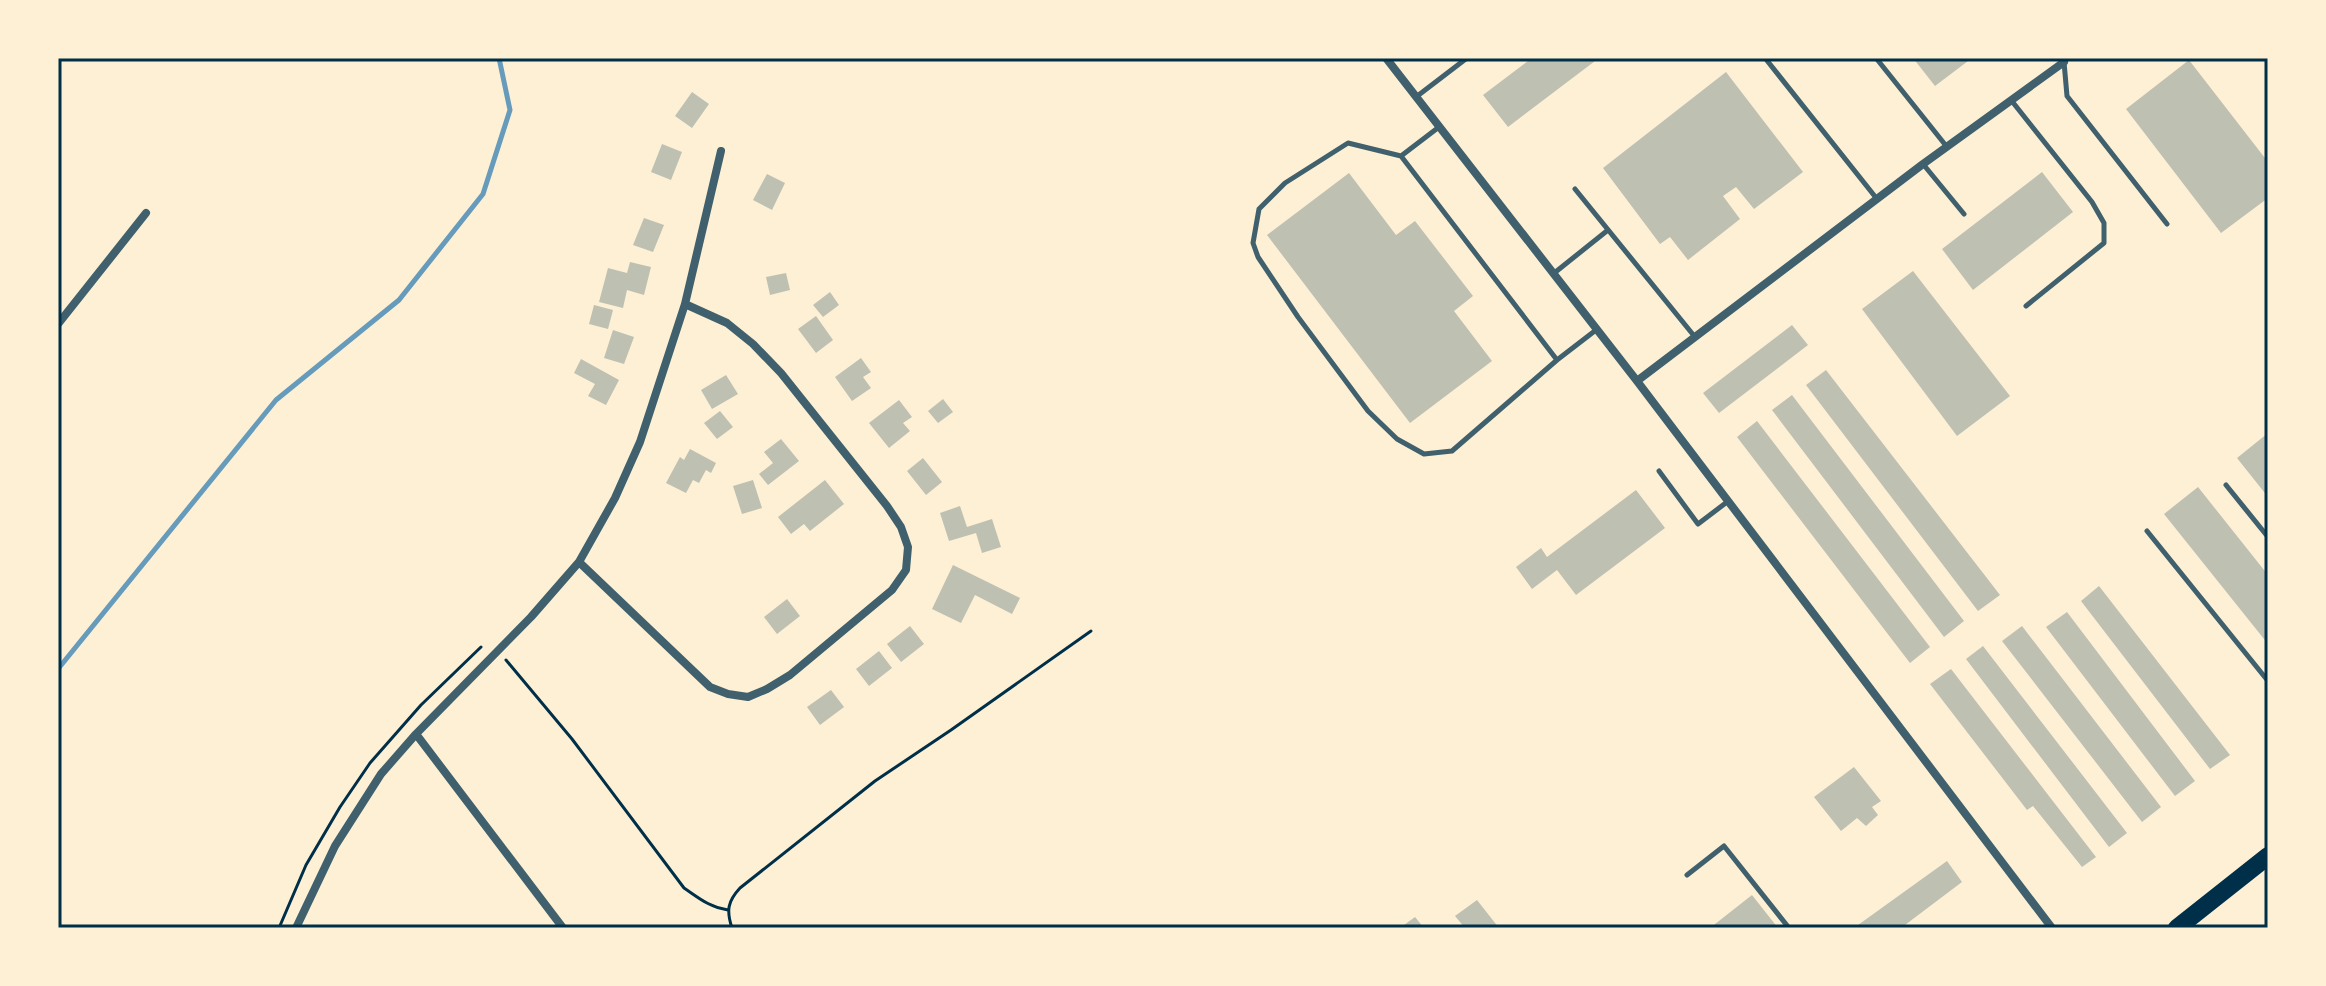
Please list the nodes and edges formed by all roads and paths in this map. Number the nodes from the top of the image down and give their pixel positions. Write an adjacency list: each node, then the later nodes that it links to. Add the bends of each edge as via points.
1 (1386, 58): 6 (street)
2 (1467, 58): 6 (lane)
3 (1765, 58): 14 (lane)
4 (1876, 58): 9 (lane)
5 (2062, 60): 7 (street); 17 (lane, via 2067,96)
6 (1416, 97): 8 (street)
7 (2011, 100): 9 (street); 21 (lane, via 2104,223 2104,243)
8 (1439, 127): 11 (lane); 19 (street)
9 (1947, 147): 12 (street)
10 (721, 151): 20 (street)
11 (1401, 156): 25 (lane); 25 (lane, via 1348,143 1285,183 1259,209 1253,243 1298,317 1368,411 1397,439 1424,454 1452,451)
12 (1923, 164): 14 (street); 16 (lane)
13 (1575, 189): 18 (lane)
14 (1878, 200): 24 (street)
15 (146, 213): 22 (street)
16 (1964, 214)
17 (2167, 224)
18 (1608, 230): 19 (lane); 24 (lane)
19 (1553, 274): 23 (street)
20 (685, 304): 32 (street, via 640,442); 32 (street, via 727,323 781,373 901,527 908,547 906,570 892,590 790,675 748,697 710,687)
21 (2026, 306)
22 (58, 324)
23 (1596, 330): 25 (lane); 26 (street)
24 (1696, 338): 26 (street)
25 (1557, 360)
26 (1637, 381): 29 (street)
27 (1659, 471): 29 (lane, via 1698,524)
28 (2226, 485): 31 (lane)
29 (1727, 502): 44 (street)
30 (2147, 531): 35 (lane)
31 (2268, 537)
32 (579, 562): 36 (street)
33 (1091, 631): 39 (path, via 875,781 740,888)
34 (505, 660): 39 (path, via 684,888 711,907)
35 (2268, 681)
36 (416, 734): 40 (street, via 381,774 335,846); 41 (street)
37 (2268, 856): 45 (highway)
38 (1687, 875): 43 (lane, via 1724,846)
39 (728, 910): 42 (path)
40 (296, 928)
41 (563, 928)
42 (732, 928)
43 (1789, 928)
44 (2052, 928)
45 (2178, 928)

